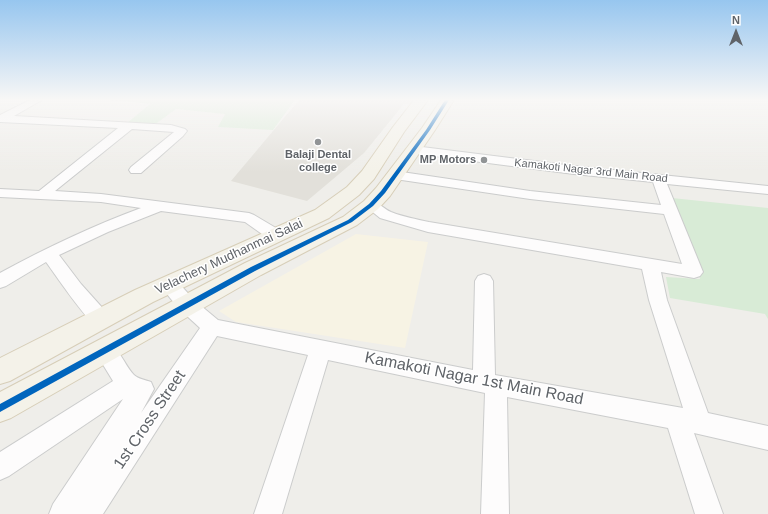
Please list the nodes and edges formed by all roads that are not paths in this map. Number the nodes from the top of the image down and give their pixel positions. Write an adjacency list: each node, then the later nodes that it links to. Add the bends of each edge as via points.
1 (107, 124): 4 (street)
2 (403, 124): 5 (main road, Velachery Mudhanmai Salai)
3 (431, 124): 6 (main road, Velachery Mudhanmai Salai)
4 (129, 125): 7 (street, via 181,131); 12 (street)
5 (393, 137): 6 (main road); 16 (main road, Velachery Mudhanmai Salai, via 368,175 353,191 322,214)
6 (417, 146): 8 (main road, Velachery Mudhanmai Salai); 9 (street, Kamakoti Nagar 3rd Main Road)
7 (136, 170)
8 (395, 175): 14 (main road, Velachery Mudhanmai Salai); 15 (street, via 530,195)
9 (658, 178): 10 (street, Kamakoti Nagar 3rd Main Road); 15 (street)
10 (768, 190)
11 (0, 193): 12 (street)
12 (42, 195): 13 (street)
13 (161, 205): 16 (street, via 249,218); 17 (street, via 102,228)
14 (371, 205): 18 (street, via 385,215 428,227); 21 (main road, Velachery Mudhanmai Salai, via 337,229 253,269)
15 (670, 210): 18 (street, via 694,272)
16 (275, 235): 21 (main road, Velachery Mudhanmai Salai)
17 (49, 254): 19 (street); 22 (street)
18 (650, 265): 31 (street)
19 (0, 281)
20 (484, 281): 27 (street)
21 (179, 295): 22 (main road, Velachery Mudhanmai Salai); 23 (street); 25 (main road, Velachery Mudhanmai Salai)
22 (100, 318): 26 (main road, Velachery Mudhanmai Salai)
23 (212, 327): 24 (street, Kamakoti Nagar 1st Main Road); 29 (street, 1st Cross Street)
24 (321, 349): 27 (street, Kamakoti Nagar 1st Main Road); 36 (street)
25 (104, 350): 28 (street); 30 (main road, Velachery Mudhanmai Salai)
26 (0, 372)
27 (490, 384): 31 (street, Kamakoti Nagar 1st Main Road); 37 (street)
28 (134, 387): 29 (street); 33 (street); 34 (street)
29 (167, 394): 35 (street, 1st Cross Street)
30 (0, 408)
31 (689, 421): 32 (street, Kamakoti Nagar 1st Main Road); 38 (street)
32 (768, 438)
33 (0, 467)
34 (63, 514)
35 (87, 514)
36 (268, 514)
37 (495, 514)
38 (709, 514)

